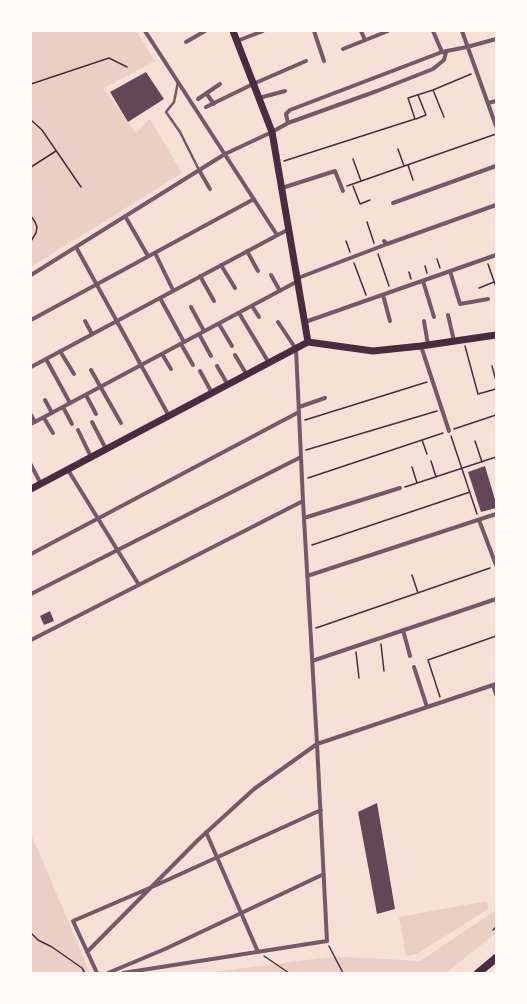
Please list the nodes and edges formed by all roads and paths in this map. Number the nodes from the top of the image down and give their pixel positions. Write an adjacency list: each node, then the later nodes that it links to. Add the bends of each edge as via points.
1 (145, 31): 21 (street)
2 (205, 31): 13 (street)
3 (233, 31): 12 (main road)
4 (263, 31): 12 (street)
5 (314, 31): 18 (street)
6 (361, 31): 11 (street)
7 (388, 31): 11 (street)
8 (433, 31): 16 (street)
9 (462, 31): 14 (street)
10 (496, 39): 14 (street)
11 (365, 40): 15 (street)
12 (237, 41): 24 (main road)
13 (186, 42)
14 (467, 47): 16 (street); 20 (street)
15 (343, 49)
16 (444, 52): 38 (street, via 444,60 428,71); 38 (street, via 290,110 286,114)
17 (306, 61): 24 (street)
18 (324, 61)
19 (127, 66): 22 (path, via 109,58)
20 (477, 72): 26 (path); 33 (street)
21 (178, 82): 44 (street); 51 (lane, via 174,102 166,112 180,132)
22 (31, 84)
23 (220, 84): 27 (street)
24 (253, 84): 29 (main road); 32 (street)
25 (285, 90): 29 (street)
26 (433, 90): 28 (path); 35 (path)
27 (206, 93): 30 (street); 32 (street)
28 (418, 95): 36 (path, via 408,98); 36 (path, via 426,115)
29 (259, 98): 40 (main road)
30 (198, 99)
31 (496, 101): 33 (street)
32 (214, 104): 34 (street)
33 (488, 104): 39 (street)
34 (206, 108)
35 (444, 117)
36 (415, 119): 46 (path)
37 (31, 120): 43 (path, via 42,130)
38 (288, 123): 40 (street)
39 (496, 126)
40 (272, 132): 44 (street); 46 (main road)
41 (496, 134): 47 (path)
42 (398, 149): 50 (path)
43 (56, 151): 49 (path); 55 (path)
44 (225, 154): 51 (street); 59 (street)
45 (353, 159): 53 (path)
46 (278, 163): 57 (main road)
47 (408, 166): 50 (path); 52 (path)
48 (496, 166): 61 (street)
49 (31, 167)
50 (404, 167): 53 (path)
51 (199, 170): 56 (street); 64 (street)
52 (413, 180)
53 (361, 182): 54 (path)
54 (353, 185): 58 (path); 60 (path, via 360,204)
55 (81, 187)
56 (210, 188)
57 (282, 188): 58 (street, via 335,171); 66 (main road)
58 (342, 189)
59 (254, 199): 67 (street); 73 (street)
60 (370, 200)
61 (393, 203)
62 (496, 205): 71 (street, via 385,242)
63 (31, 216): 68 (path, via 37,227)
64 (125, 216): 70 (street); 75 (street)
65 (367, 222): 71 (path)
66 (289, 228): 67 (street); 86 (main road)
67 (278, 235): 72 (street)
68 (31, 241)
69 (346, 241): 76 (path)
70 (76, 247): 83 (street); 89 (street)
71 (376, 249): 76 (street); 95 (path)
72 (246, 251): 79 (street); 80 (street)
73 (155, 253): 75 (street); 93 (street)
74 (496, 255): 78 (street)
75 (148, 256): 89 (street)
76 (352, 258): 86 (street); 99 (path)
77 (437, 259): 82 (path)
78 (486, 259): 81 (street); 88 (path)
79 (221, 265): 85 (street); 91 (street)
80 (258, 271)
81 (450, 271): 82 (street); 98 (street, via 460,304)
82 (442, 274): 87 (street)
83 (31, 275)
84 (271, 275): 94 (street)
85 (200, 276): 93 (street); 100 (street)
86 (298, 280): 94 (street); 113 (main road)
87 (424, 281): 95 (street); 106 (street)
88 (494, 282): 90 (path); 92 (path)
89 (97, 284): 107 (street); 109 (street)
90 (496, 287)
91 (235, 288)
92 (479, 288)
93 (173, 290): 97 (street)
94 (280, 291): 102 (street)
95 (391, 292): 96 (street)
96 (383, 295): 99 (street); 110 (street)
97 (160, 298): 109 (street); 122 (street)
98 (488, 299)
99 (368, 300): 113 (street)
100 (214, 301)
101 (191, 306): 115 (street)
102 (252, 306): 103 (street); 105 (street)
103 (239, 313): 114 (street); 131 (street)
104 (448, 315): 120 (street)
105 (259, 317)
106 (434, 317)
107 (31, 320)
108 (85, 321): 116 (street)
109 (117, 321): 116 (street); 132 (street)
110 (390, 321)
111 (424, 321): 124 (street)
112 (278, 322): 125 (street)
113 (305, 322): 121 (main road)
114 (219, 324): 115 (street); 123 (street)
115 (204, 332): 117 (street)
116 (92, 334): 126 (street)
117 (199, 334): 122 (street); 129 (street)
118 (496, 335): 119 (main road)
119 (463, 340): 120 (main road); 146 (path, via 478,394)
120 (454, 341): 124 (main road)
121 (308, 342): 124 (main road, via 373,351); 125 (main road)
122 (183, 343): 127 (street); 133 (street)
123 (232, 346)
124 (425, 346): 142 (street)
125 (296, 349): 131 (main road); 153 (street)
126 (60, 351): 130 (street); 140 (street)
127 (162, 354): 132 (street); 137 (street)
128 (235, 355): 141 (street)
129 (212, 356)
130 (46, 359): 136 (street); 151 (street)
131 (269, 363): 141 (main road)
132 (141, 365): 145 (street); 160 (street)
133 (193, 365)
134 (217, 366): 144 (street)
135 (492, 366): 143 (path)
136 (31, 367)
137 (171, 369)
138 (91, 370): 145 (street)
139 (200, 371): 147 (street)
140 (74, 374)
141 (247, 375): 144 (main road)
142 (432, 380): 154 (street); 163 (path)
143 (496, 381)
144 (228, 385): 147 (main road)
145 (101, 387): 148 (street); 165 (street)
146 (496, 389)
147 (212, 393): 160 (main road)
148 (86, 395): 151 (street); 157 (street)
149 (325, 398): 153 (street)
150 (45, 400): 156 (street)
151 (70, 403): 152 (street)
152 (63, 407): 156 (street); 166 (street)
153 (299, 407): 155 (street)
154 (442, 409): 168 (street); 173 (path)
155 (299, 412): 163 (street); 194 (street)
156 (52, 413): 161 (street)
157 (96, 414)
158 (31, 415): 164 (street)
159 (496, 415): 168 (path)
160 (169, 416): 172 (main road)
161 (44, 418): 164 (street); 169 (street)
162 (92, 422): 172 (street)
163 (299, 422): 173 (street)
164 (33, 423)
165 (120, 423)
166 (72, 424)
167 (78, 430): 175 (street)
168 (449, 431): 170 (path); 182 (path)
169 (53, 433)
170 (422, 440): 174 (path); 185 (path)
171 (475, 441): 179 (path)
172 (106, 450): 175 (main road)
173 (300, 451): 176 (street)
174 (427, 454)
175 (92, 457): 183 (main road)
176 (301, 457): 185 (street); 197 (street)
177 (496, 457): 179 (path)
178 (431, 461): 184 (path)
179 (482, 462): 182 (path)
180 (31, 464): 187 (street)
181 (412, 467): 186 (path)
182 (462, 469): 184 (path); 190 (path)
183 (68, 470): 187 (main road); 194 (street)
184 (436, 477): 186 (path)
185 (302, 480): 191 (street)
186 (417, 483): 188 (path)
187 (42, 484): 189 (main road)
188 (400, 488): 193 (street)
189 (31, 489)
190 (470, 492): 195 (path); 196 (path)
191 (302, 500): 193 (street); 203 (street)
192 (496, 514): 195 (street)
193 (304, 518): 196 (street)
194 (98, 519): 197 (street); 198 (street)
195 (479, 520): 199 (street); 202 (street)
196 (305, 547): 202 (street)
197 (118, 550): 203 (street); 205 (street)
198 (31, 554)
199 (495, 559): 200 (street)
200 (496, 566): 204 (path)
201 (412, 574): 204 (path)
202 (307, 576): 207 (street)
203 (139, 585): 211 (street)
204 (418, 593): 207 (path)
205 (31, 594)
206 (496, 599): 208 (street)
207 (310, 630): 214 (street)
208 (403, 630): 210 (street); 213 (street)
209 (496, 636): 220 (path, via 428,660)
210 (380, 638): 212 (street); 216 (path)
211 (31, 640)
212 (356, 646): 214 (street); 217 (path)
213 (410, 656)
214 (312, 661): 222 (street)
215 (414, 667): 221 (street)
216 (384, 670)
217 (359, 678)
218 (494, 685): 219 (street); 220 (street)
219 (496, 694)
220 (442, 702): 221 (street)
221 (427, 707): 222 (street)
222 (317, 744): 223 (street); 224 (street, via 254,789)
223 (321, 810): 225 (street); 226 (street)
224 (206, 832): 225 (street); 227 (street)
225 (217, 857): 227 (street); 228 (street)
226 (324, 874): 228 (street); 232 (street)
227 (152, 886): 233 (street); 233 (street, via 73,920)
228 (242, 912): 234 (street); 238 (street)
229 (496, 927): 230 (path)
230 (493, 930)
231 (31, 933): 236 (path, via 82,968)
232 (327, 941): 234 (street); 241 (path)
233 (88, 952): 237 (street)
234 (258, 952): 239 (street); 240 (path)
235 (496, 958): 242 (highway)
236 (85, 973)
237 (97, 973)
238 (108, 973)
239 (123, 973)
240 (289, 973)
241 (343, 973)
242 (478, 973)

